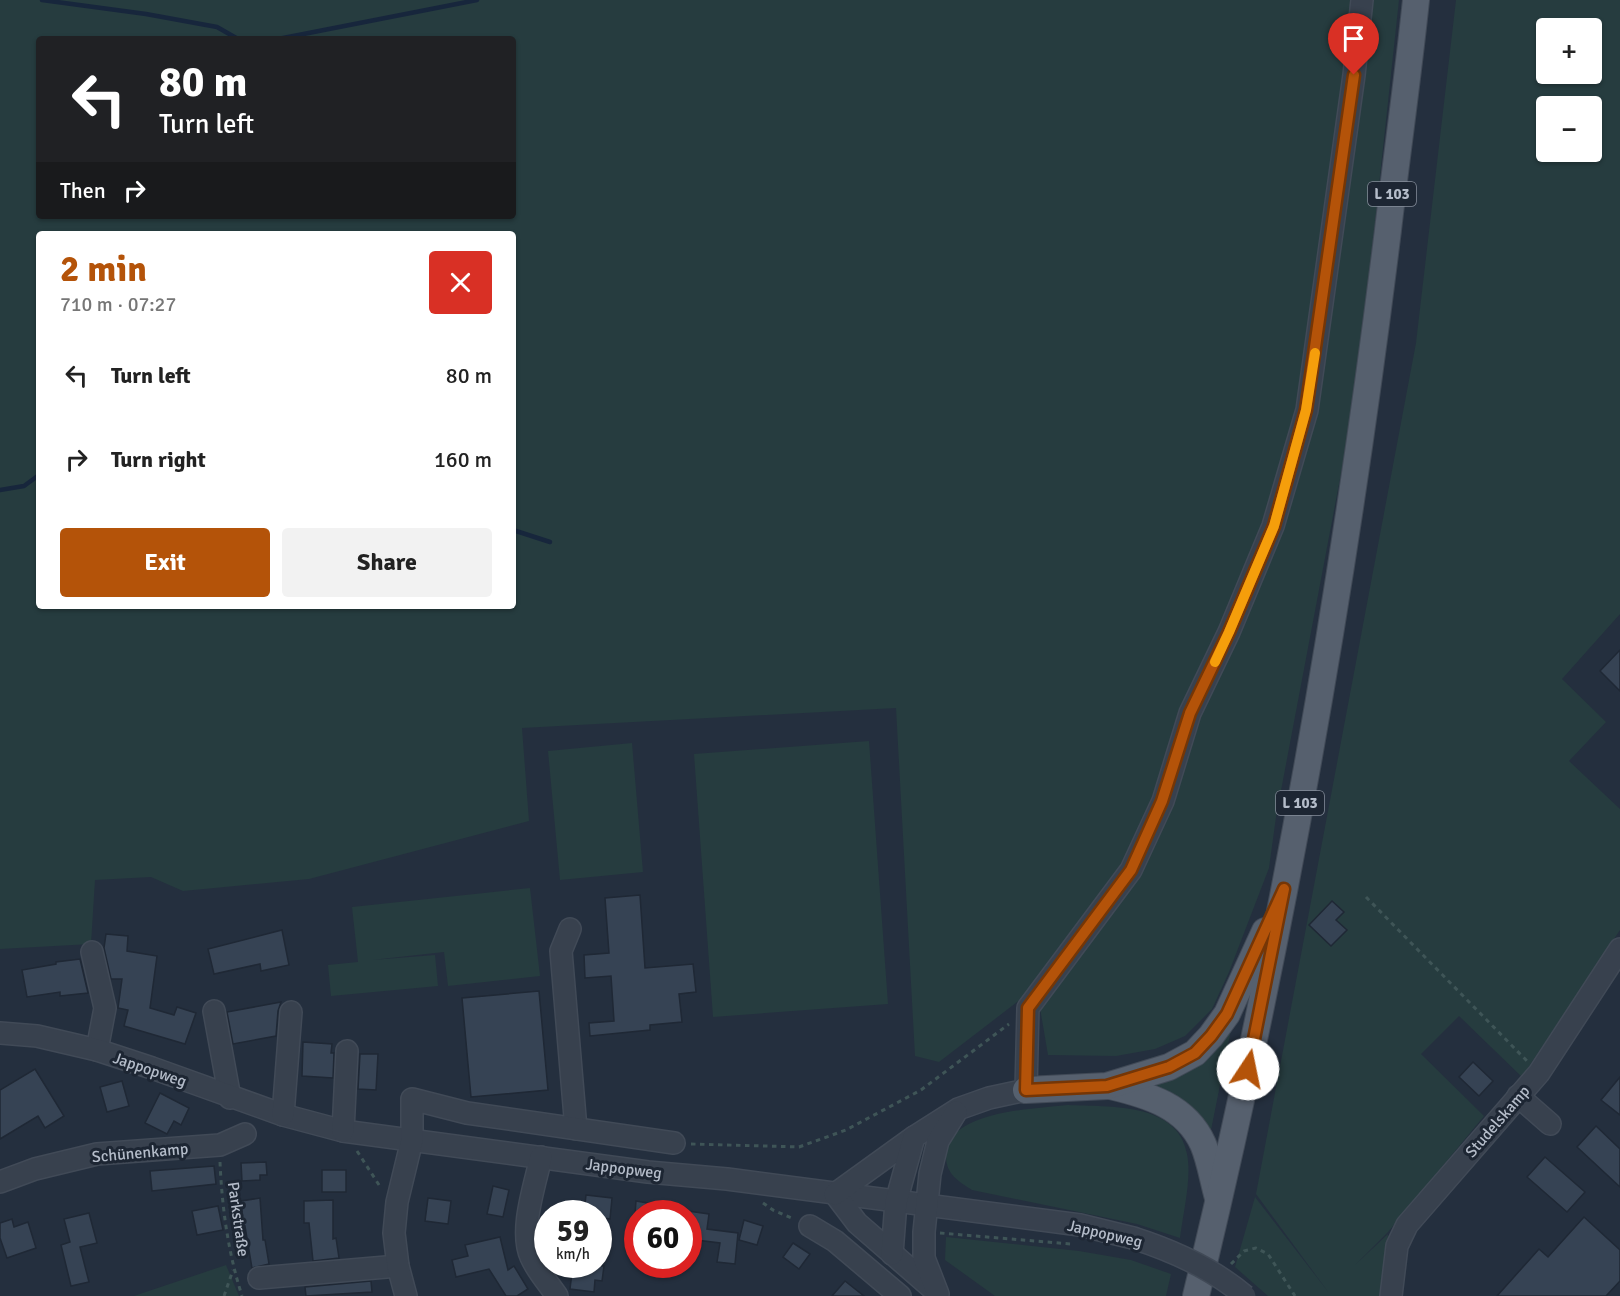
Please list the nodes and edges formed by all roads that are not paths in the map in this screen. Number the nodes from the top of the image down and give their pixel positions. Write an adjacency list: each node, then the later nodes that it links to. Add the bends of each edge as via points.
1 (1362, 0): 13 (street, via 1306,410 1274,526 1190,713 1162,801 1131,870 1028,1008)
2 (1416, 0): 3 (main road, L 103, via 1365,411)
3 (1284, 889): 12 (main road, via 1227,1014 1211,1036 1195,1053 1169,1067); 29 (main road, L 103)
4 (570, 929): 19 (street, via 561,951)
5 (1620, 949): 14 (street, Studelskamp, via 1539,1073)
6 (92, 952): 10 (street, via 105,1008)
7 (213, 1011): 15 (street)
8 (291, 1012): 17 (street)
9 (0, 1033): 10 (street, Jappopweg, via 38,1036)
10 (97, 1050): 15 (street, Jappopweg)
11 (346, 1051): 20 (street)
12 (1107, 1086): 13 (main road); 29 (main road, via 1166,1104 1187,1119 1203,1144)
13 (1026, 1090): 16 (street)
14 (1518, 1096): 18 (street); 41 (street, Studelskamp, via 1407,1226 1397,1246)
15 (230, 1098): 17 (street, Jappopweg)
16 (958, 1109): 22 (street); 30 (street, via 938,1141)
17 (283, 1115): 20 (street, Jappopweg)
18 (1550, 1124)
19 (576, 1129): 23 (street, via 468,1113 412,1099); 24 (street)
20 (343, 1131): 23 (street, Jappopweg)
21 (245, 1134): 26 (street, Schünenkamp, via 220,1145 97,1154)
22 (914, 1137): 27 (street); 28 (street)
23 (412, 1140): 25 (street, Jappopweg); 33 (street, via 396,1213)
24 (674, 1143)
25 (541, 1157): 27 (street, Jappopweg); 37 (street, via 526,1237 531,1257)
26 (0, 1182)
27 (835, 1194): 28 (street, Jappopweg); 32 (street, via 857,1223)
28 (896, 1202): 30 (street, Jappopweg); 32 (street)
29 (1219, 1202): 39 (main road, L 103)
30 (928, 1206): 35 (street, via 924,1258); 40 (street, Jappopweg, bridge, via 1080,1225 1133,1238 1188,1258)
31 (810, 1226): 38 (street, via 835,1241)
32 (892, 1254): 35 (street)
33 (398, 1266): 34 (street); 36 (street)
34 (259, 1278)
35 (939, 1295)
36 (406, 1296)
37 (557, 1296)
38 (900, 1296)
39 (1196, 1296)
40 (1245, 1296)
41 (1390, 1296)

